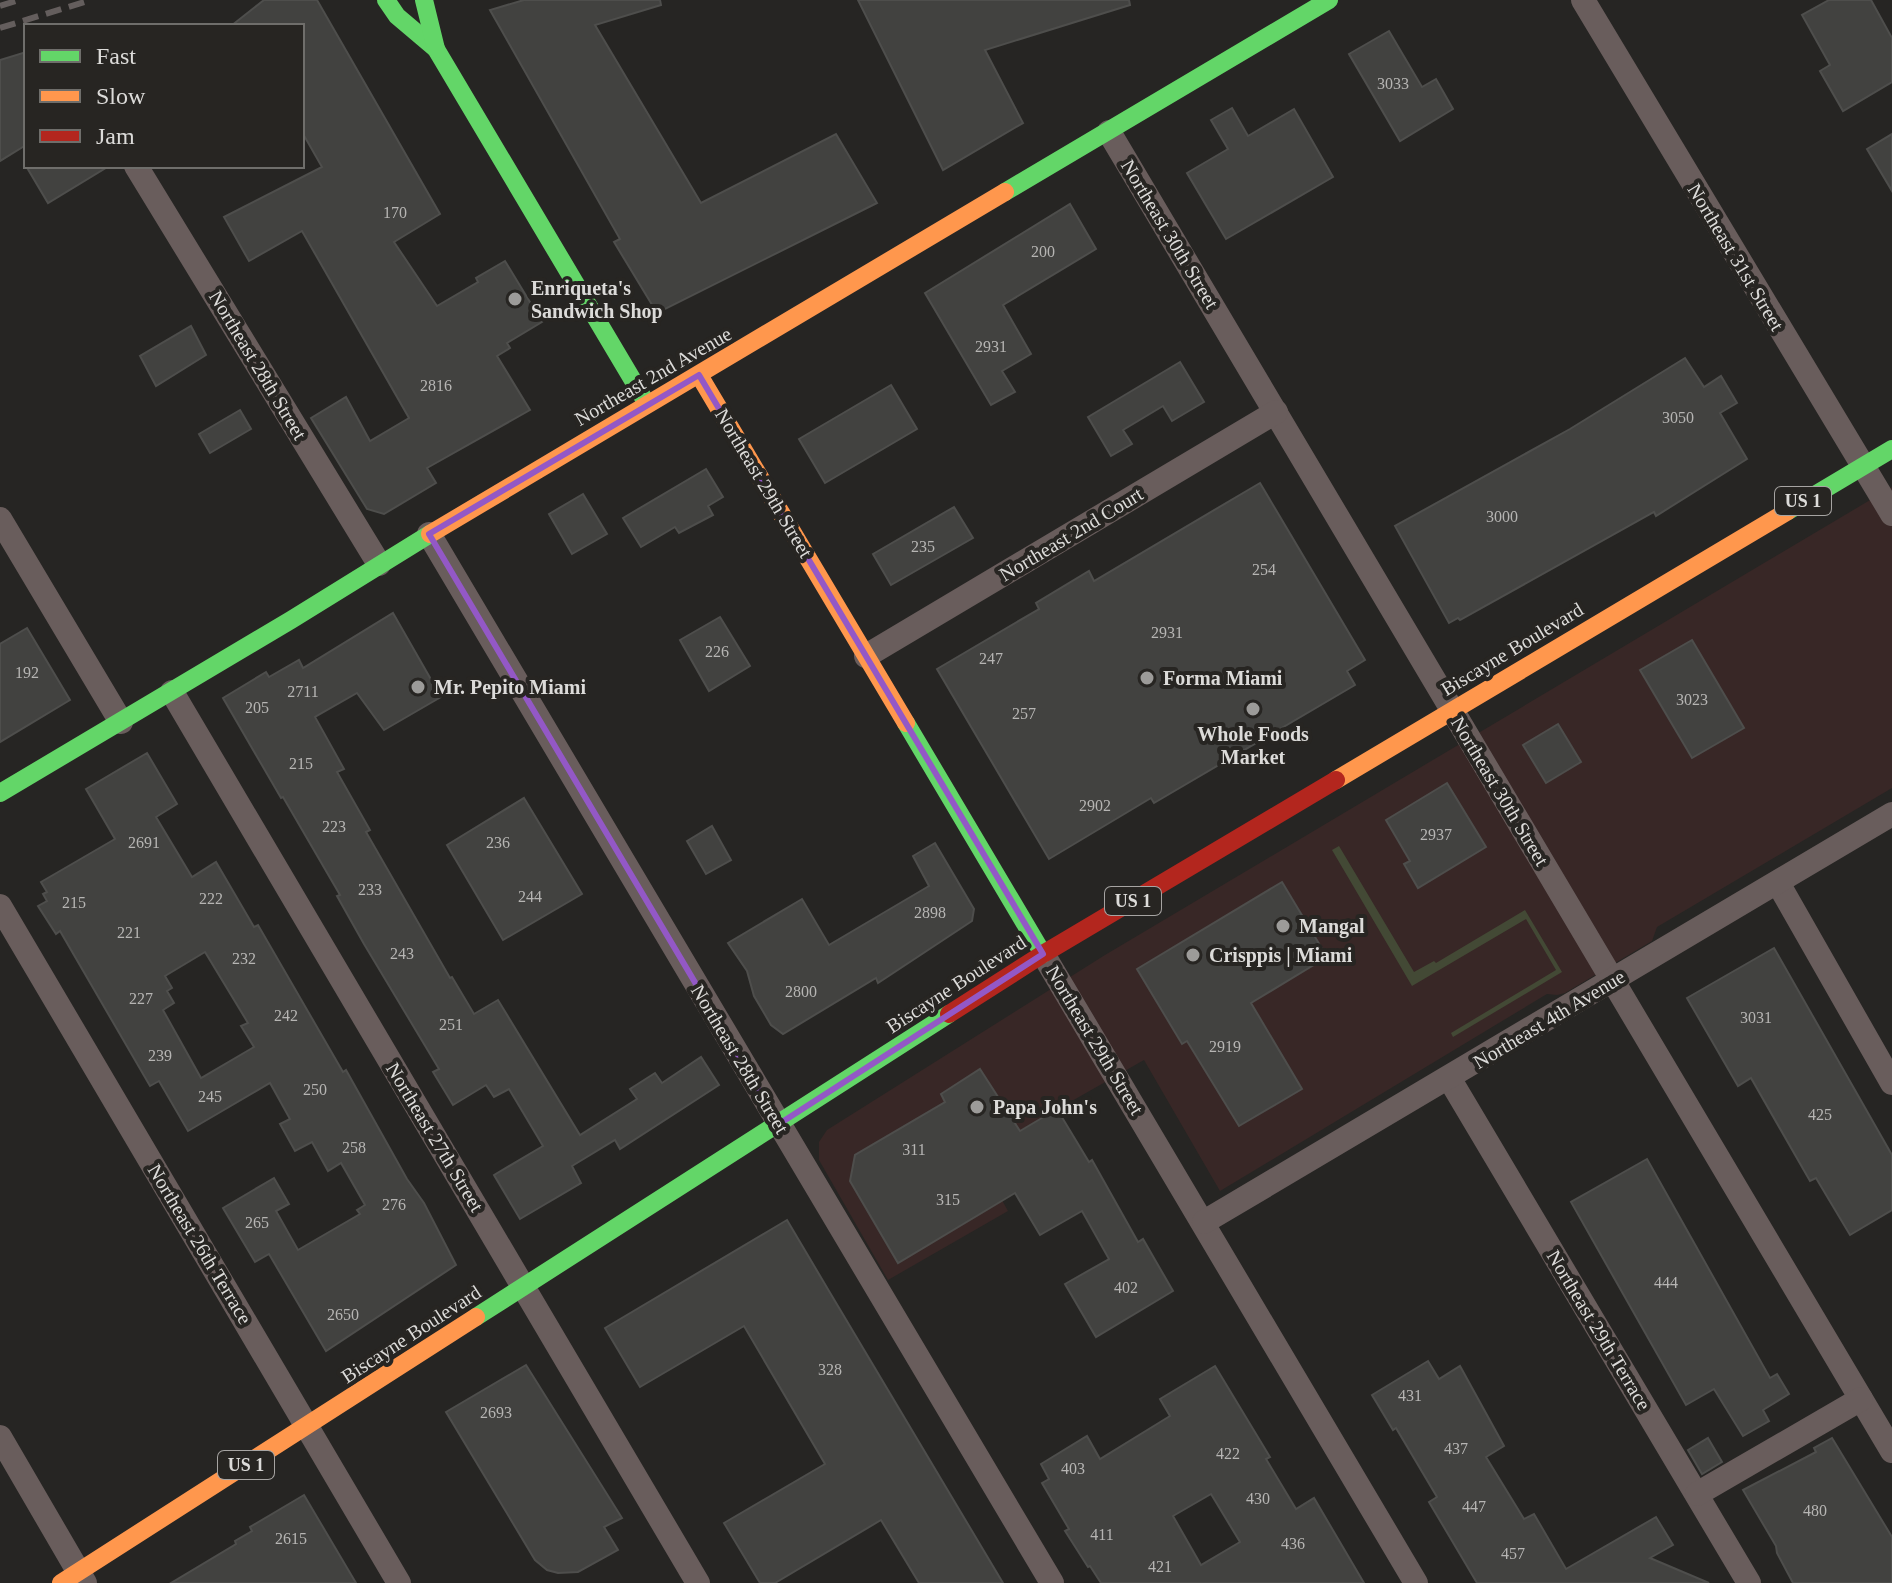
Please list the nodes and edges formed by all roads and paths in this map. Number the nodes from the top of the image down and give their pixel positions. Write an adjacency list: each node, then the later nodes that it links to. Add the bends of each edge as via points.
1 (386, 0): 5 (main road)
2 (424, 0): 5 (main road)
3 (1329, 0): 6 (main road, Northeast 2nd Avenue)
4 (1583, 0): 12 (street, Northeast 31st Street)
5 (436, 49): 9 (main road)
6 (1109, 132): 8 (main road, Northeast 2nd Avenue); 10 (street, Northeast 30th Street)
7 (137, 168): 16 (street, Northeast 28th Street)
8 (699, 375): 9 (main road, Northeast 2nd Avenue); 17 (main road, Northeast 29th Street)
9 (647, 404): 15 (main road, Northeast 2nd Avenue)
10 (1276, 412): 17 (street, Northeast 2nd Court); 19 (street, Northeast 30th Street)
11 (1892, 449): 12 (main road, Biscayne Boulevard / US 1)
12 (1863, 466): 13 (street, Northeast 31st Street); 19 (main road, Biscayne Boulevard / US 1)
13 (1892, 514)
14 (0, 519): 20 (street)
15 (429, 534): 16 (main road, Northeast 2nd Avenue); 29 (street, Northeast 28th Street)
16 (379, 564): 18 (main road, Northeast 2nd Avenue)
17 (866, 656): 25 (main road, Northeast 29th Street)
18 (172, 692): 20 (main road, Northeast 2nd Avenue); 31 (street, Northeast 27th Street)
19 (1452, 710): 25 (main road, Biscayne Boulevard / US 1); 26 (street, Northeast 30th Street)
20 (121, 722): 21 (main road, Northeast 2nd Avenue)
21 (0, 793)
22 (1892, 814): 23 (street, Northeast 4th Avenue)
23 (1778, 883): 26 (street, Northeast 4th Avenue); 28 (street)
24 (0, 906): 33 (street, Northeast 26th Terrace)
25 (1043, 954): 29 (main road, Biscayne Boulevard / US 1); 30 (street, Northeast 29th Street)
26 (1613, 981): 27 (street, Northeast 4th Avenue); 32 (street, Northeast 30th Street)
27 (1449, 1078): 30 (street, Northeast 4th Avenue); 36 (street, Northeast 29th Terrace)
28 (1892, 1083)
29 (779, 1124): 31 (main road, Biscayne Boulevard / US 1); 40 (street, Northeast 28th Street)
30 (1204, 1222): 41 (street, Northeast 29th Street)
31 (523, 1288): 33 (main road, Biscayne Boulevard / US 1); 39 (street, Northeast 27th Street)
32 (1861, 1399): 35 (street, Northeast 30th Street); 36 (street)
33 (307, 1426): 37 (main road, Biscayne Boulevard / US 1); 38 (street, Northeast 26th Terrace)
34 (0, 1437): 37 (street)
35 (1892, 1451)
36 (1697, 1494): 42 (street, Northeast 29th Terrace)
37 (75, 1579)
38 (399, 1583)
39 (698, 1583)
40 (1052, 1583)
41 (1416, 1583)
42 (1749, 1583)

